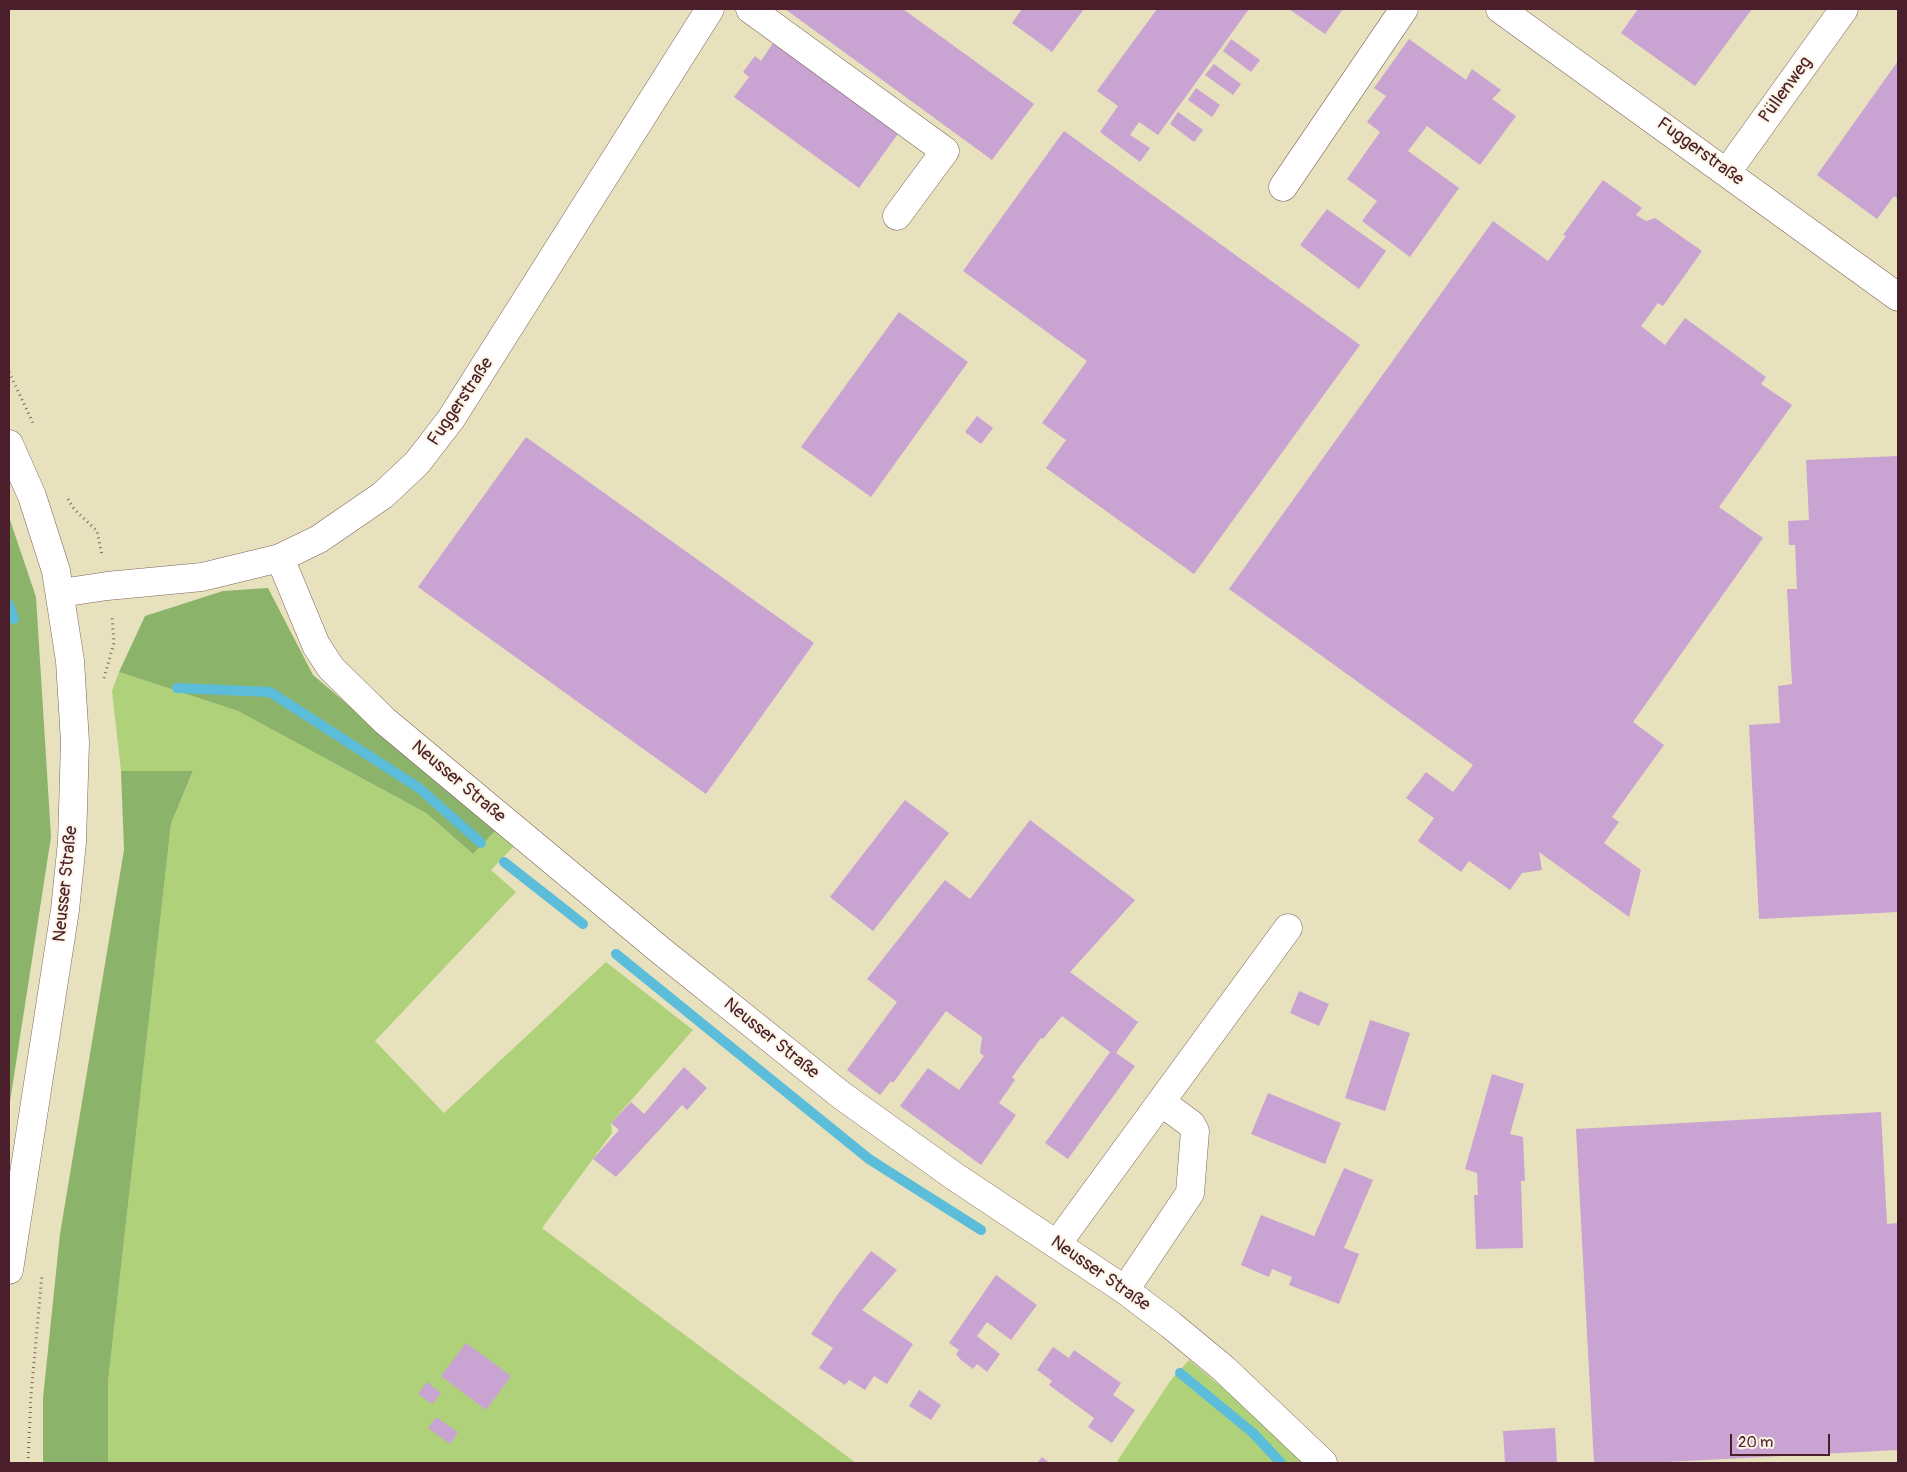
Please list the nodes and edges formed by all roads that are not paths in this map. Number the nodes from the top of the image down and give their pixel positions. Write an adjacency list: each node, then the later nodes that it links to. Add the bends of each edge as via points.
1 (710, 9): 11 (street, Fuggerstraße, via 499,345 429,449 406,474 356,516)
2 (750, 9): 8 (street, via 945,151)
3 (1404, 9): 7 (street)
4 (1500, 9): 6 (street, Fuggerstraße)
5 (1844, 9): 6 (street, Püllenweg)
6 (1727, 172): 9 (street, Fuggerstraße)
7 (1283, 187)
8 (897, 216)
9 (1898, 297)
10 (9, 444): 12 (street, Neusser Straße, via 40,520)
11 (280, 558): 12 (street, Fuggerstraße, via 202,577); 15 (street, Neusser Straße, via 316,645 331,668 385,721 792,1057 916,1150)
12 (61, 593): 16 (street, Neusser Straße, via 73,703 72,842 56,975)
13 (1288, 928): 14 (street)
14 (1161, 1102): 15 (street); 17 (street, via 1191,1124 1195,1131 1190,1193)
15 (1057, 1244): 17 (street, Neusser Straße)
16 (9, 1270)
17 (1125, 1290): 18 (street, Neusser Straße, via 1223,1368)
18 (1322, 1463)

